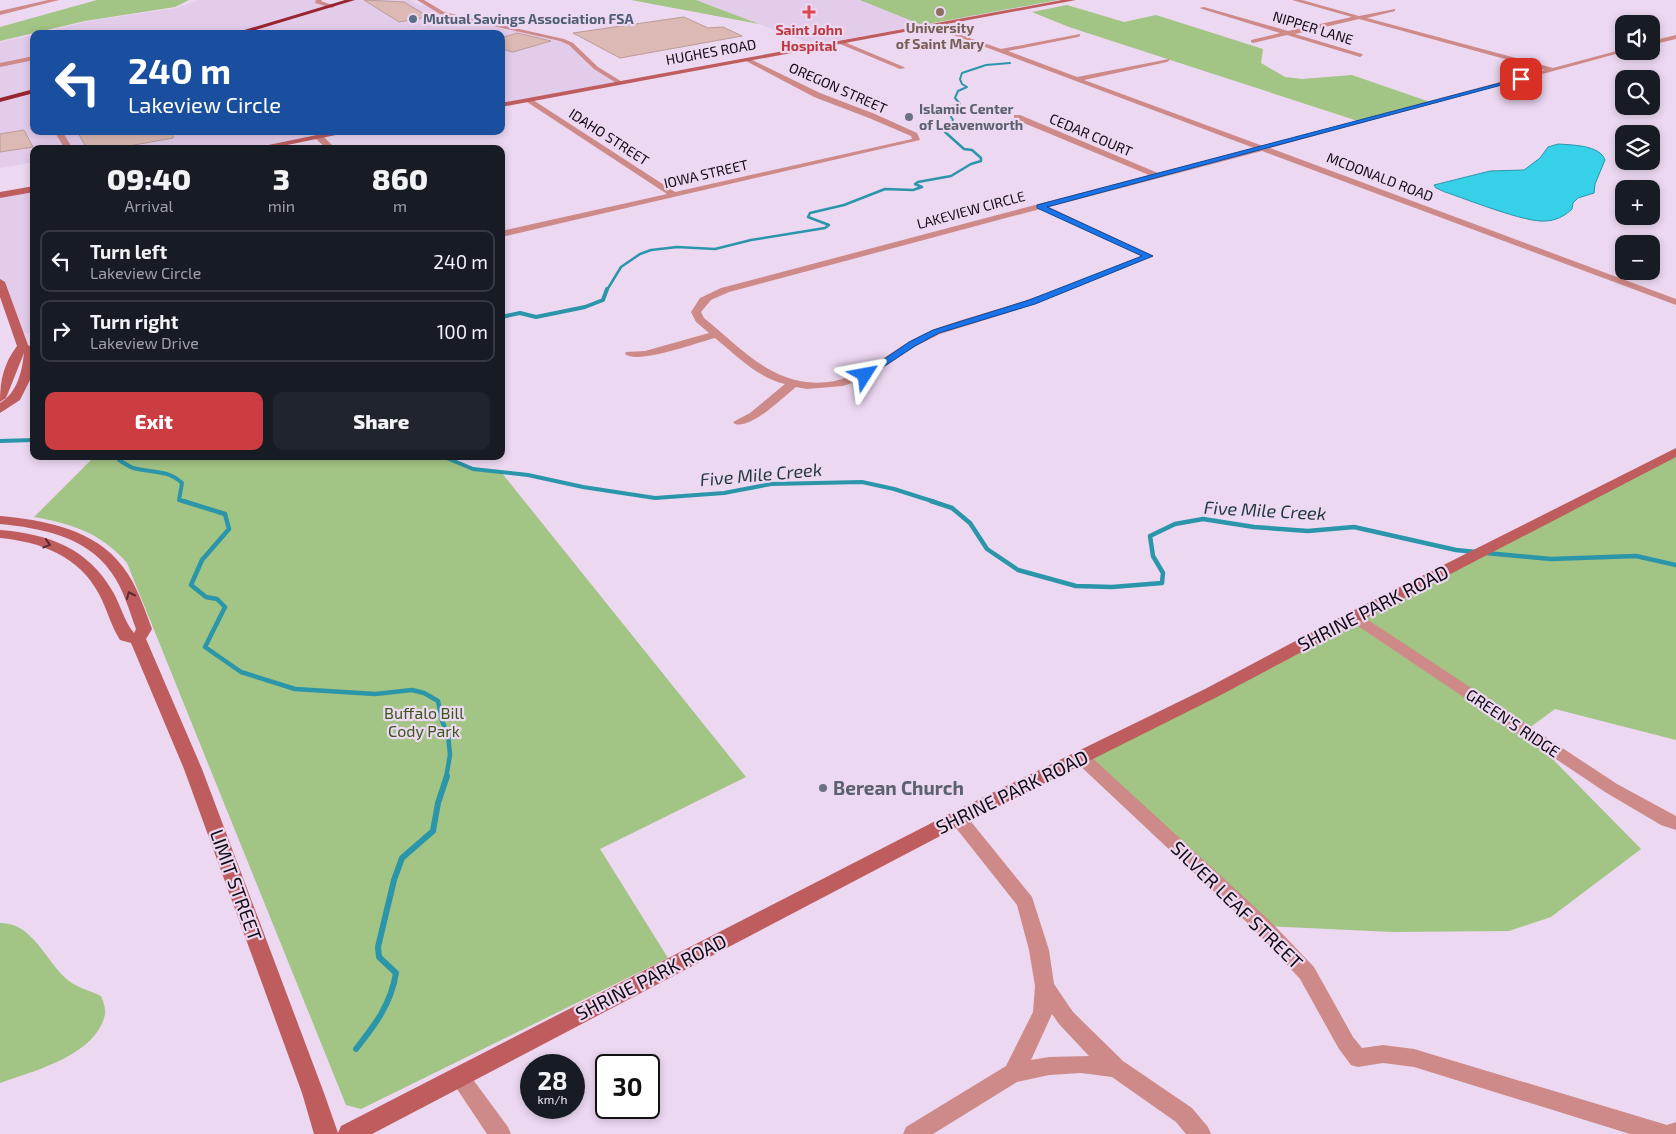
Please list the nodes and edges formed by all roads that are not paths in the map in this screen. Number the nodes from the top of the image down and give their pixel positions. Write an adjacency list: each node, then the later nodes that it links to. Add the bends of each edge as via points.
1 (56, 0): 10 (street)
2 (319, 0): 7 (street, via 317,2)
3 (352, 0): 7 (highway)
4 (420, 0): 30 (street, via 442,13 562,40)
5 (1073, 0): 12 (street, HUGHES ROAD)
6 (1295, 0): 11 (street)
7 (332, 6): 13 (highway)
8 (1202, 8): 14 (street, NIPPER LANE)
9 (1393, 10): 11 (street)
10 (0, 13)
11 (1359, 18): 14 (street); 28 (street)
12 (934, 26): 19 (street, HUGHES ROAD); 20 (street, MCDONALD ROAD)
13 (248, 30)
14 (1287, 33): 18 (street); 22 (street, NIPPER LANE)
15 (1078, 35): 20 (street)
16 (1676, 36): 17 (street)
17 (1660, 40)
18 (1253, 41)
19 (842, 42): 24 (street, HUGHES ROAD); 27 (street)
20 (1002, 50): 29 (street, MCDONALD ROAD)
21 (1615, 53): 28 (street)
22 (1360, 55)
23 (30, 59): 26 (street)
24 (748, 60): 30 (street, HUGHES ROAD); 38 (street, OREGON STREET, via 818,95 914,135)
25 (1167, 60): 29 (street)
26 (0, 66)
27 (902, 68)
28 (1553, 70): 41 (street)
29 (1077, 79): 41 (street, MCDONALD ROAD)
30 (620, 83): 33 (street, HUGHES ROAD)
31 (30, 92): 32 (highway)
32 (0, 100)
33 (530, 100): 34 (street, HUGHES ROAD); 45 (street, IDAHO STREET)
34 (505, 104)
35 (1018, 117): 42 (street, CEDAR COURT)
36 (330, 135): 37 (street)
37 (319, 137): 39 (street); 40 (street)
38 (916, 140): 45 (street, IOWA STREET)
39 (275, 145)
40 (328, 145)
41 (1262, 147): 42 (street); 49 (street, MCDONALD ROAD)
42 (1155, 175): 46 (street)
43 (30, 190): 44 (street)
44 (0, 195)
45 (674, 195): 47 (street, IOWA STREET)
46 (1040, 206): 50 (street, LAKEVIEW CIRCLE, via 710,296 700,303 696,312 700,320); 53 (street, LAKEVIEW CIRCLE, via 1149,256 1032,302 936,332 865,375 843,384)
47 (505, 233)
48 (0, 282): 51 (street)
49 (1676, 302)
50 (717, 334): 52 (street, via 646,354); 53 (street, LAKEVIEW CIRCLE, via 761,370)
51 (23, 346): 54 (street, via 16,355); 55 (street, via 30,352 28,371 14,400)
52 (630, 354)
53 (793, 384): 56 (street, via 754,415)
54 (0, 398)
55 (0, 409)
56 (739, 422)
57 (1676, 452): 60 (street, SHRINE PARK ROAD)
58 (0, 520): 61 (street, LIMIT STREET, one-way to 58, via 144,629 129,590 102,552 59,530)
59 (0, 534): 61 (street, LIMIT STREET, one-way to 61, via 16,535 77,556 104,589 126,636)
60 (1354, 617): 62 (street, SHRINE PARK ROAD); 64 (street, GREEN'S RIDGE, via 1611,788)
61 (138, 639): 70 (street, LIMIT STREET, via 193,769)
62 (1082, 758): 63 (street, SHRINE PARK ROAD); 75 (street, SILVER LEAF STREET, via 1263,926 1306,973 1358,1058 1383,1054 1414,1058)
63 (958, 818): 65 (street, via 1025,902 1040,950); 68 (street, SHRINE PARK ROAD)
64 (1676, 822)
65 (1045, 986): 66 (street, via 1066,1018); 67 (street, via 1043,1012)
66 (1116, 1068): 67 (street, via 1081,1064); 74 (street, via 1184,1115)
67 (1013, 1073): 73 (street)
68 (459, 1077): 71 (street, SHRINE PARK ROAD); 72 (street)
69 (1676, 1132): 76 (street)
70 (326, 1134)
71 (349, 1134)
72 (500, 1134)
73 (914, 1134)
74 (1200, 1134)
75 (1663, 1134)
76 (1671, 1134)

